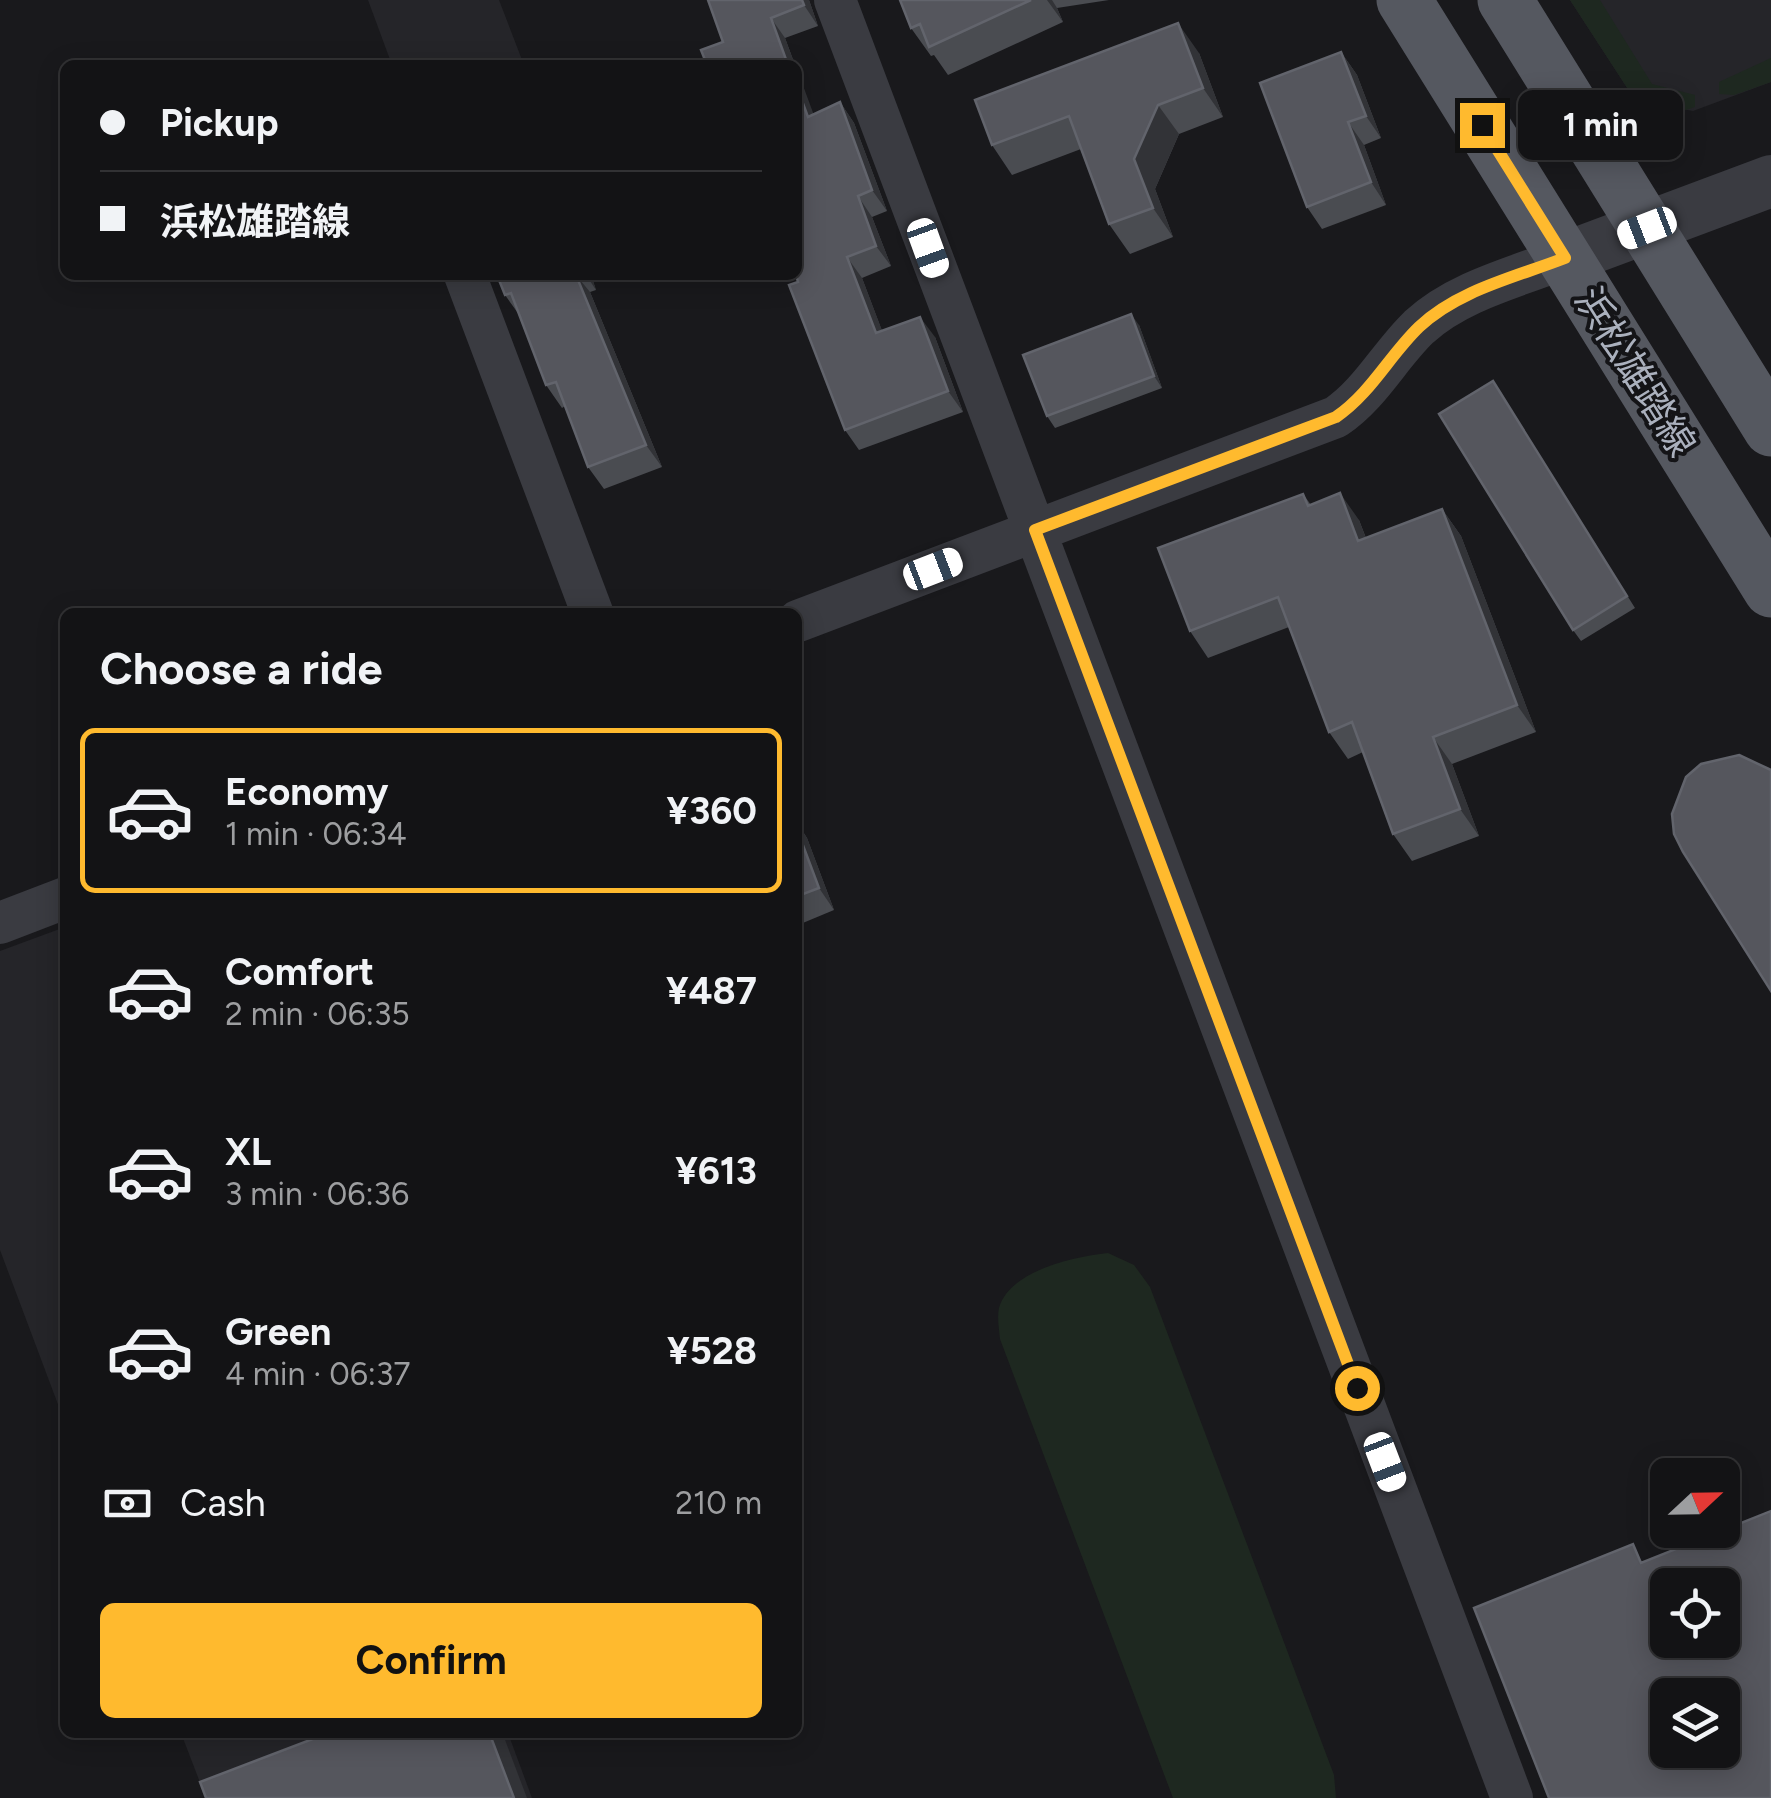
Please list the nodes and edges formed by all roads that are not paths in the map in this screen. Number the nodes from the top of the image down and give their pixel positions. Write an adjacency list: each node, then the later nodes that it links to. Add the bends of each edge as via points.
1 (835, 0): 9 (street)
2 (1404, 0): 6 (main road, 浜松雄踏線)
3 (1505, 0): 5 (main road)
4 (1771, 181): 5 (street)
5 (1647, 228): 6 (street); 8 (main road)
6 (1565, 258): 9 (street, via 1440,310 1336,417); 10 (main road, 浜松雄踏線)
7 (467, 280): 11 (street)
8 (1771, 428)
9 (1035, 530): 12 (street); 15 (street)
10 (1771, 590)
11 (590, 608)
12 (802, 618)
13 (60, 900): 14 (street)
14 (0, 922)
15 (1512, 1798)

